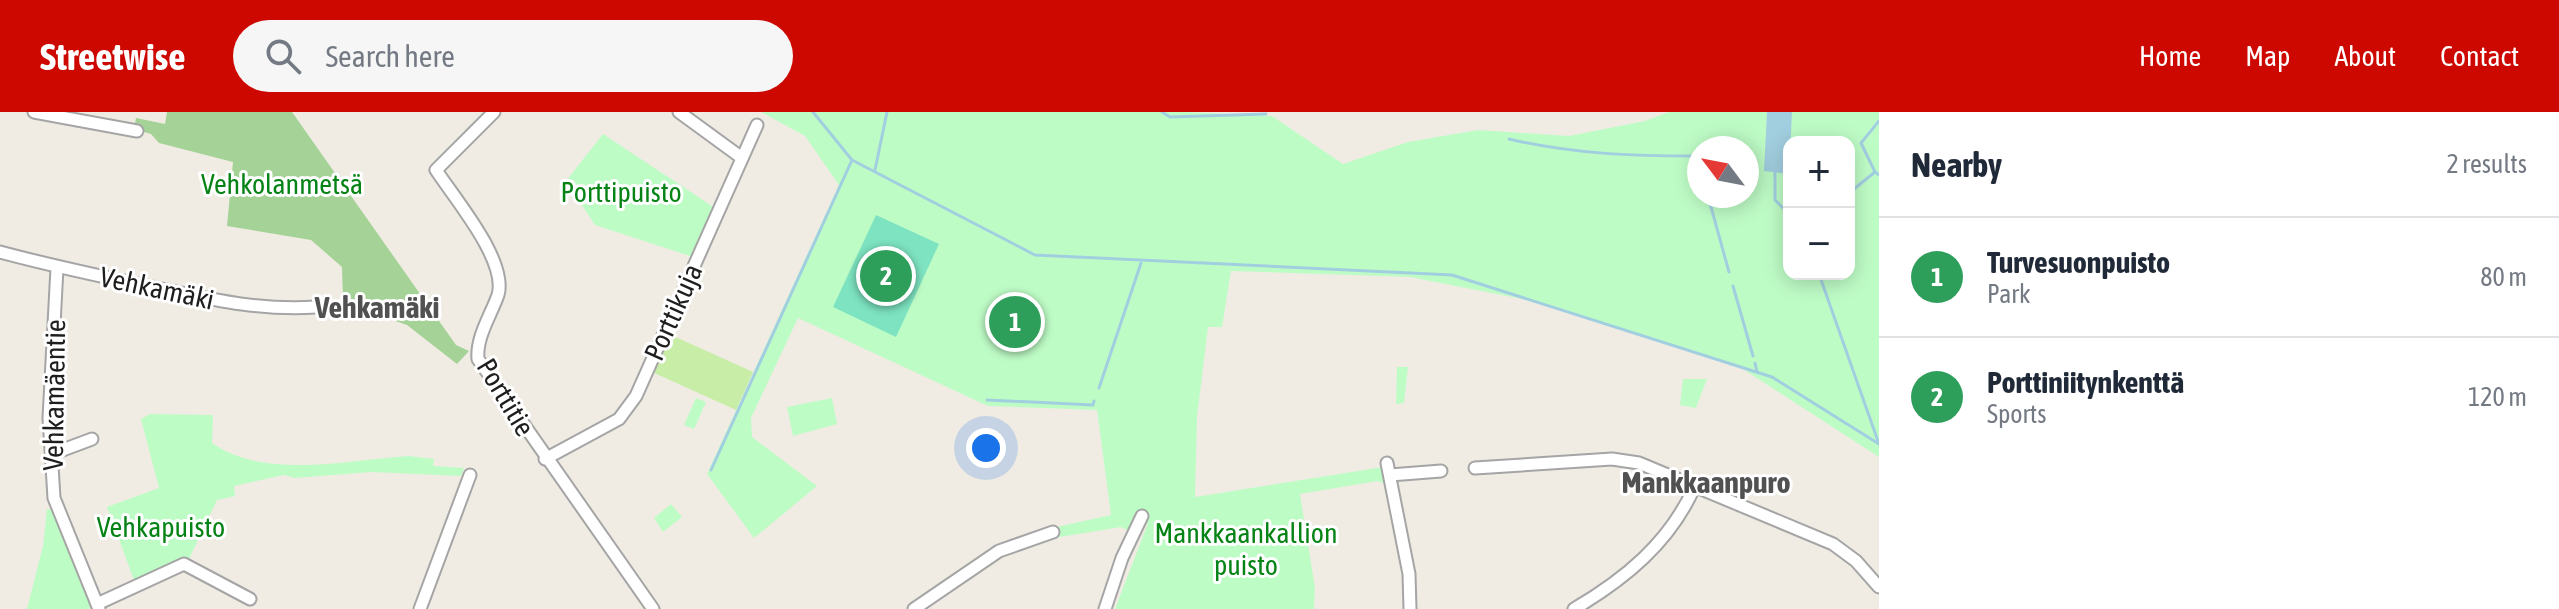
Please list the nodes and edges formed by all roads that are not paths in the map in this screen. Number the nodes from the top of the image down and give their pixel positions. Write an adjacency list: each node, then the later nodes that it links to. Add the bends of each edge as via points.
1 (34, 112): 5 (street)
2 (494, 112): 12 (street, Porttitie, via 436,170 497,267 500,281 478,359)
3 (679, 112): 6 (street)
4 (757, 125): 6 (street, Porttikuja)
5 (137, 131)
6 (742, 158): 12 (street, Porttikuja, via 636,396 619,419)
7 (0, 252): 8 (street, Vehkamäki)
8 (57, 268): 9 (street, Vehkamäki, via 242,306); 11 (street, Vehkamäentie)
9 (316, 307)
10 (92, 439): 11 (street)
11 (52, 454): 23 (street, Vehkamäentie, via 54,498)
12 (545, 459): 25 (street, Porttitie)
13 (1387, 463): 17 (street)
14 (1475, 468): 18 (street, via 1626,459)
15 (1441, 471): 17 (street)
16 (470, 475): 24 (street)
17 (1390, 475): 28 (street, via 1409,574)
18 (1694, 488): 21 (street, via 1833,544); 29 (street, via 1643,561)
19 (1142, 516): 27 (street)
20 (1053, 532): 26 (street, via 999,551)
21 (1879, 587)
22 (250, 599): 23 (street, via 184,564)
23 (98, 606)
24 (420, 609)
25 (653, 609)
26 (914, 609)
27 (1105, 609)
28 (1410, 609)
29 (1574, 609)

